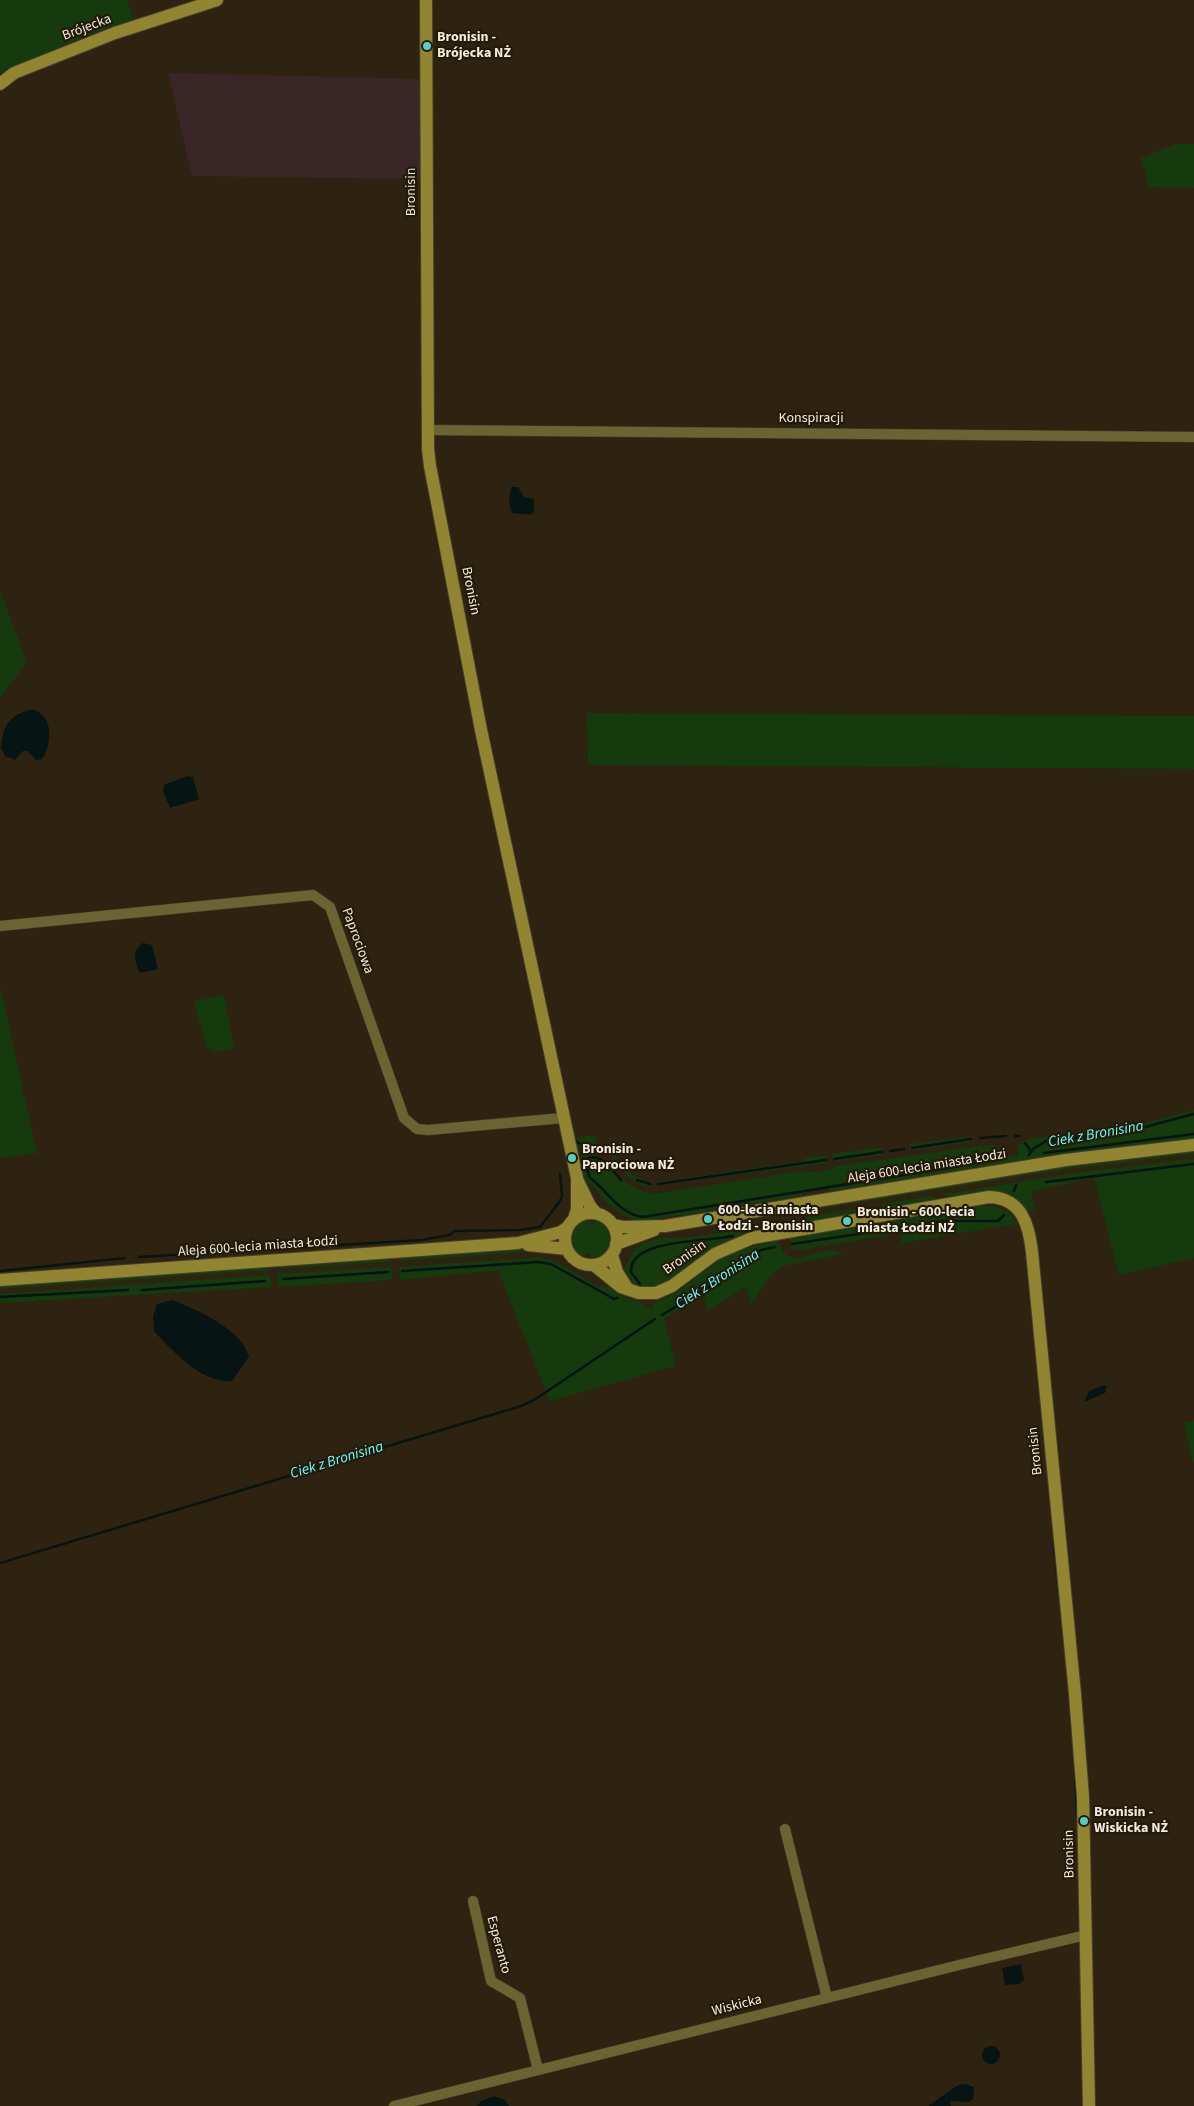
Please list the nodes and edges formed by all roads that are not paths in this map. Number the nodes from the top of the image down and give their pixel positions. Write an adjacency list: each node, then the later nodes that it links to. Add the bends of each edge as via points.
1 (217, 0): 3 (street, Brójecka, via 115,32)
2 (426, 0): 4 (street, Bronisin)
3 (1, 81)
4 (428, 430): 5 (street, Konspiracji); 7 (street, Bronisin, via 430,466 481,730)
5 (1194, 437)
6 (0, 926): 7 (street, Paprociowa, via 313,895 330,907 404,1118 417,1129 428,1130)
7 (563, 1118): 9 (street, Bronisin)
8 (1194, 1145): 13 (street, Aleja 600-lecia miasta Łodzi, via 1066,1160)
9 (577, 1178): 10 (street, Bronisin); 11 (street, Bronisin, via 577,1210)
10 (596, 1213): 11 (street, via 583,1214); 12 (street)
11 (571, 1223): 14 (street, Aleja 600-lecia miasta Łodzi, via 561,1232); 15 (street, via 565,1242)
12 (612, 1225): 13 (street, Aleja 600-lecia miasta Łodzi); 16 (street, via 617,1236)
13 (666, 1226): 16 (street, Aleja 600-lecia miasta Łodzi)
14 (518, 1243): 15 (street, Aleja 600-lecia miasta Łodzi); 18 (street, Aleja 600-lecia miasta Łodzi)
15 (567, 1249): 17 (street, via 580,1263)
16 (614, 1249): 17 (street, via 606,1260); 19 (street, via 617,1272)
17 (594, 1265): 19 (street, Bronisin, via 616,1284)
18 (0, 1280)
19 (629, 1290): 22 (street, Bronisin, via 643,1294 660,1292 715,1254 740,1242 767,1235 983,1197 1007,1201 1024,1216 1032,1259 1078,1732 1084,1821)
20 (784, 1829): 23 (street)
21 (473, 1901): 24 (street, Esperanto, via 491,1981 520,1998)
22 (1086, 1936): 23 (street, Wiskicka); 26 (street, Bronisin)
23 (826, 1998): 24 (street, Wiskicka)
24 (538, 2070): 25 (street, Wiskicka)
25 (394, 2106)
26 (1089, 2106)

